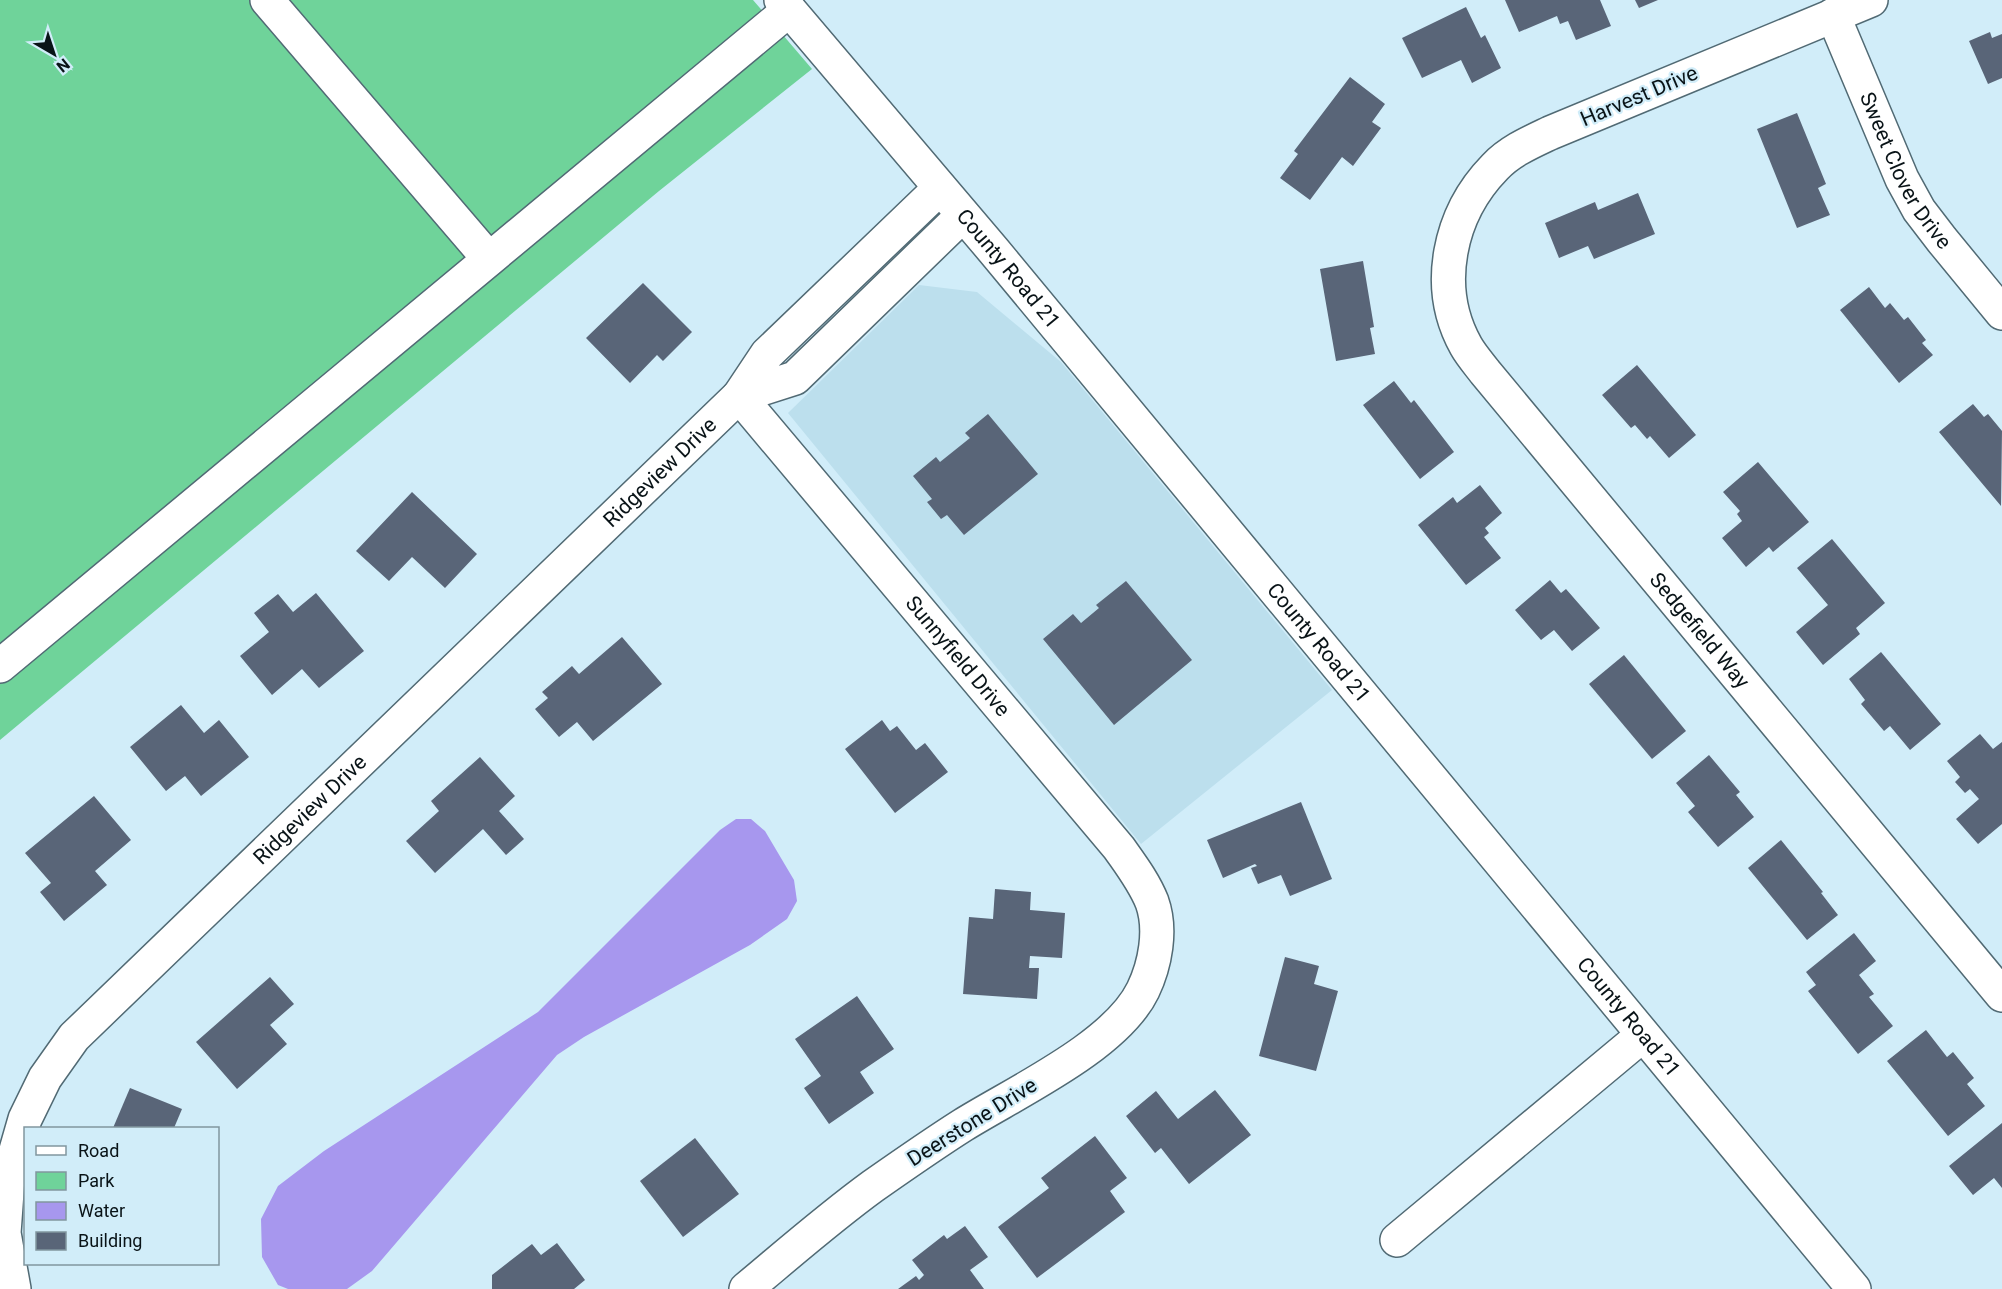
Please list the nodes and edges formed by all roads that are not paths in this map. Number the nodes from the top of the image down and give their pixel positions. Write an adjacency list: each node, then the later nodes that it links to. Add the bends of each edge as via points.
1 (267, 0): 8 (street)
2 (1871, 0): 4 (street, Harvest Drive)
3 (785, 5): 5 (street, County Road 21); 8 (street)
4 (1833, 15): 7 (street, Harvest Drive, via 1518,149 1478,186); 9 (street, Sweet Clover Drive, via 1902,179 1919,210)
5 (940, 188): 6 (street, County Road 21); 10 (street, Ridgeview Drive, via 767,354)
6 (963, 215): 10 (street, Ridgeview Drive, via 795,378); 14 (street, County Road 21)
7 (1451, 243): 13 (street, Sedgefield Way, via 1449,271 1455,318 1466,346 1485,372)
8 (489, 259): 11 (street)
9 (2002, 313)
10 (739, 396): 12 (street, Sunnyfield Drive, via 1119,848 1141,879 1152,904); 16 (street, Ridgeview Drive, via 74,1037 45,1078 25,1119 8,1178 4,1233)
11 (0, 666)
12 (1156, 930): 17 (street, Deerstone Drive, via 1154,962 1142,992 1124,1020 1098,1042 962,1126 873,1187)
13 (2002, 995)
14 (1643, 1035): 15 (street); 18 (street, County Road 21)
15 (1397, 1240)
16 (14, 1289)
17 (746, 1289)
18 (1854, 1289)

